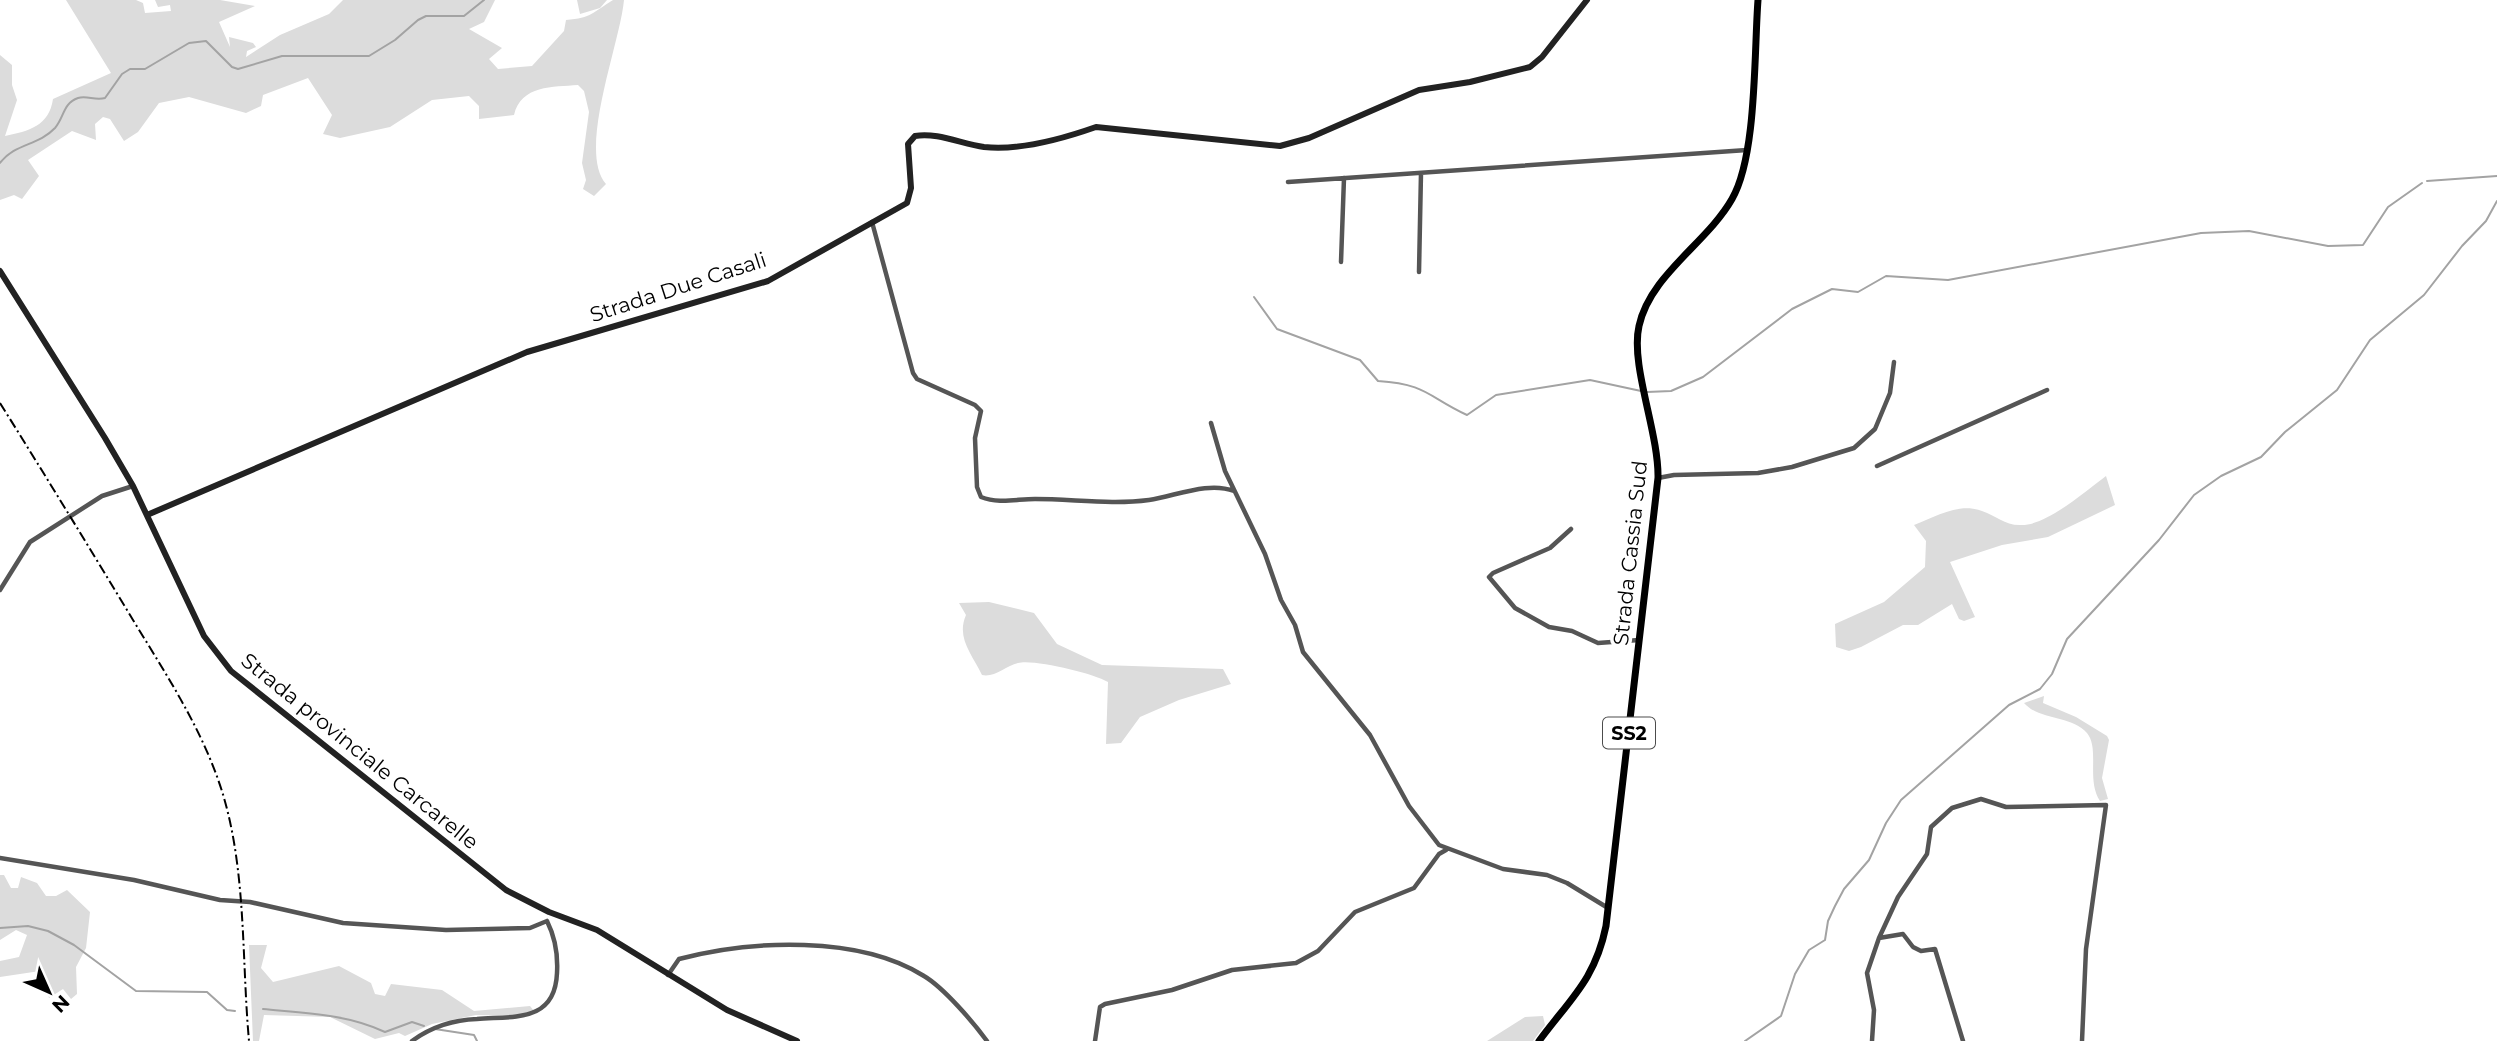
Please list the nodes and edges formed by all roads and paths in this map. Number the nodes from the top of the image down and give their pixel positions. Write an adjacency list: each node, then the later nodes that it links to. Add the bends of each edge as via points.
1 (1587, 0): 7 (street, Strada Due Casali, via 1530,67 1419,90 1280,146 1096,127 1069,137 989,147 915,136 908,144 911,196 899,209)
2 (1758, 0): 3 (main road, Strada Cassia Sud / SS2)
3 (1748, 150): 4 (street); 15 (main road, Strada Cassia Sud / SS2, via 1732,200 1648,303 1637,340 1658,450)
4 (1421, 173): 5 (street); 10 (street)
5 (1344, 178): 6 (street); 8 (street)
6 (1288, 182)
7 (872, 222): 17 (street, via 913,373 981,411 975,438 981,497 1097,503 1145,501 1223,488); 18 (street, Strada Due Casali, via 768,281 527,352)
8 (1341, 262)
9 (0, 271): 16 (street, Strada provinciale Carcarelle)
10 (1419, 272)
11 (1894, 362): 15 (street, via 1890,393 1875,429 1854,448 1792,467)
12 (2047, 390): 14 (street)
13 (1211, 423): 17 (street)
14 (1877, 466)
15 (1658, 478): 21 (main road, Strada Cassia Sud / SS2)
16 (132, 486): 18 (street, Strada provinciale Carcarelle); 20 (street, via 102,496 30,542)
17 (1235, 492): 22 (street, via 1303,652 1370,735 1409,806)
18 (147, 516): 25 (street, Strada provinciale Carcarelle, via 204,636 230,671 493,881)
19 (1570, 528): 21 (street, via 1550,548 1489,577 1515,608 1549,626 1598,643)
20 (0, 590)
21 (1640, 640): 24 (main road, Strada Cassia Sud / SS2)
22 (1447, 850): 24 (street, via 1503,869 1547,875); 32 (street, via 1414,888 1355,912 1306,959 1213,974 1172,990 1105,1004 1100,1007)
23 (0, 858): 26 (street, via 250,902 323,920 446,930 530,928)
24 (1608, 909): 33 (main road, Strada Cassia Sud / SS2, via 1595,966)
25 (549, 912): 26 (street); 28 (street, Strada provinciale Carcarelle, via 597,930)
26 (547, 921): 29 (street, via 555,943 557,984 553,998 542,1009 517,1017 433,1027)
27 (1879, 938): 34 (street, via 1867,973 1874,1010); 35 (street, via 1903,934 1913,947 1935,949); 36 (street, via 1898,897 1927,853 1931,827 1952,808 1981,799 2006,807 2106,805 2087,949)
28 (668, 976): 30 (street, Strada provinciale Carcarelle, via 739,1016); 31 (street, via 679,959 759,945 847,949 926,976)
29 (412, 1041)
30 (797, 1041)
31 (987, 1041)
32 (1095, 1041)
33 (1539, 1041)
34 (1872, 1041)
35 (1964, 1041)
36 (2082, 1041)

